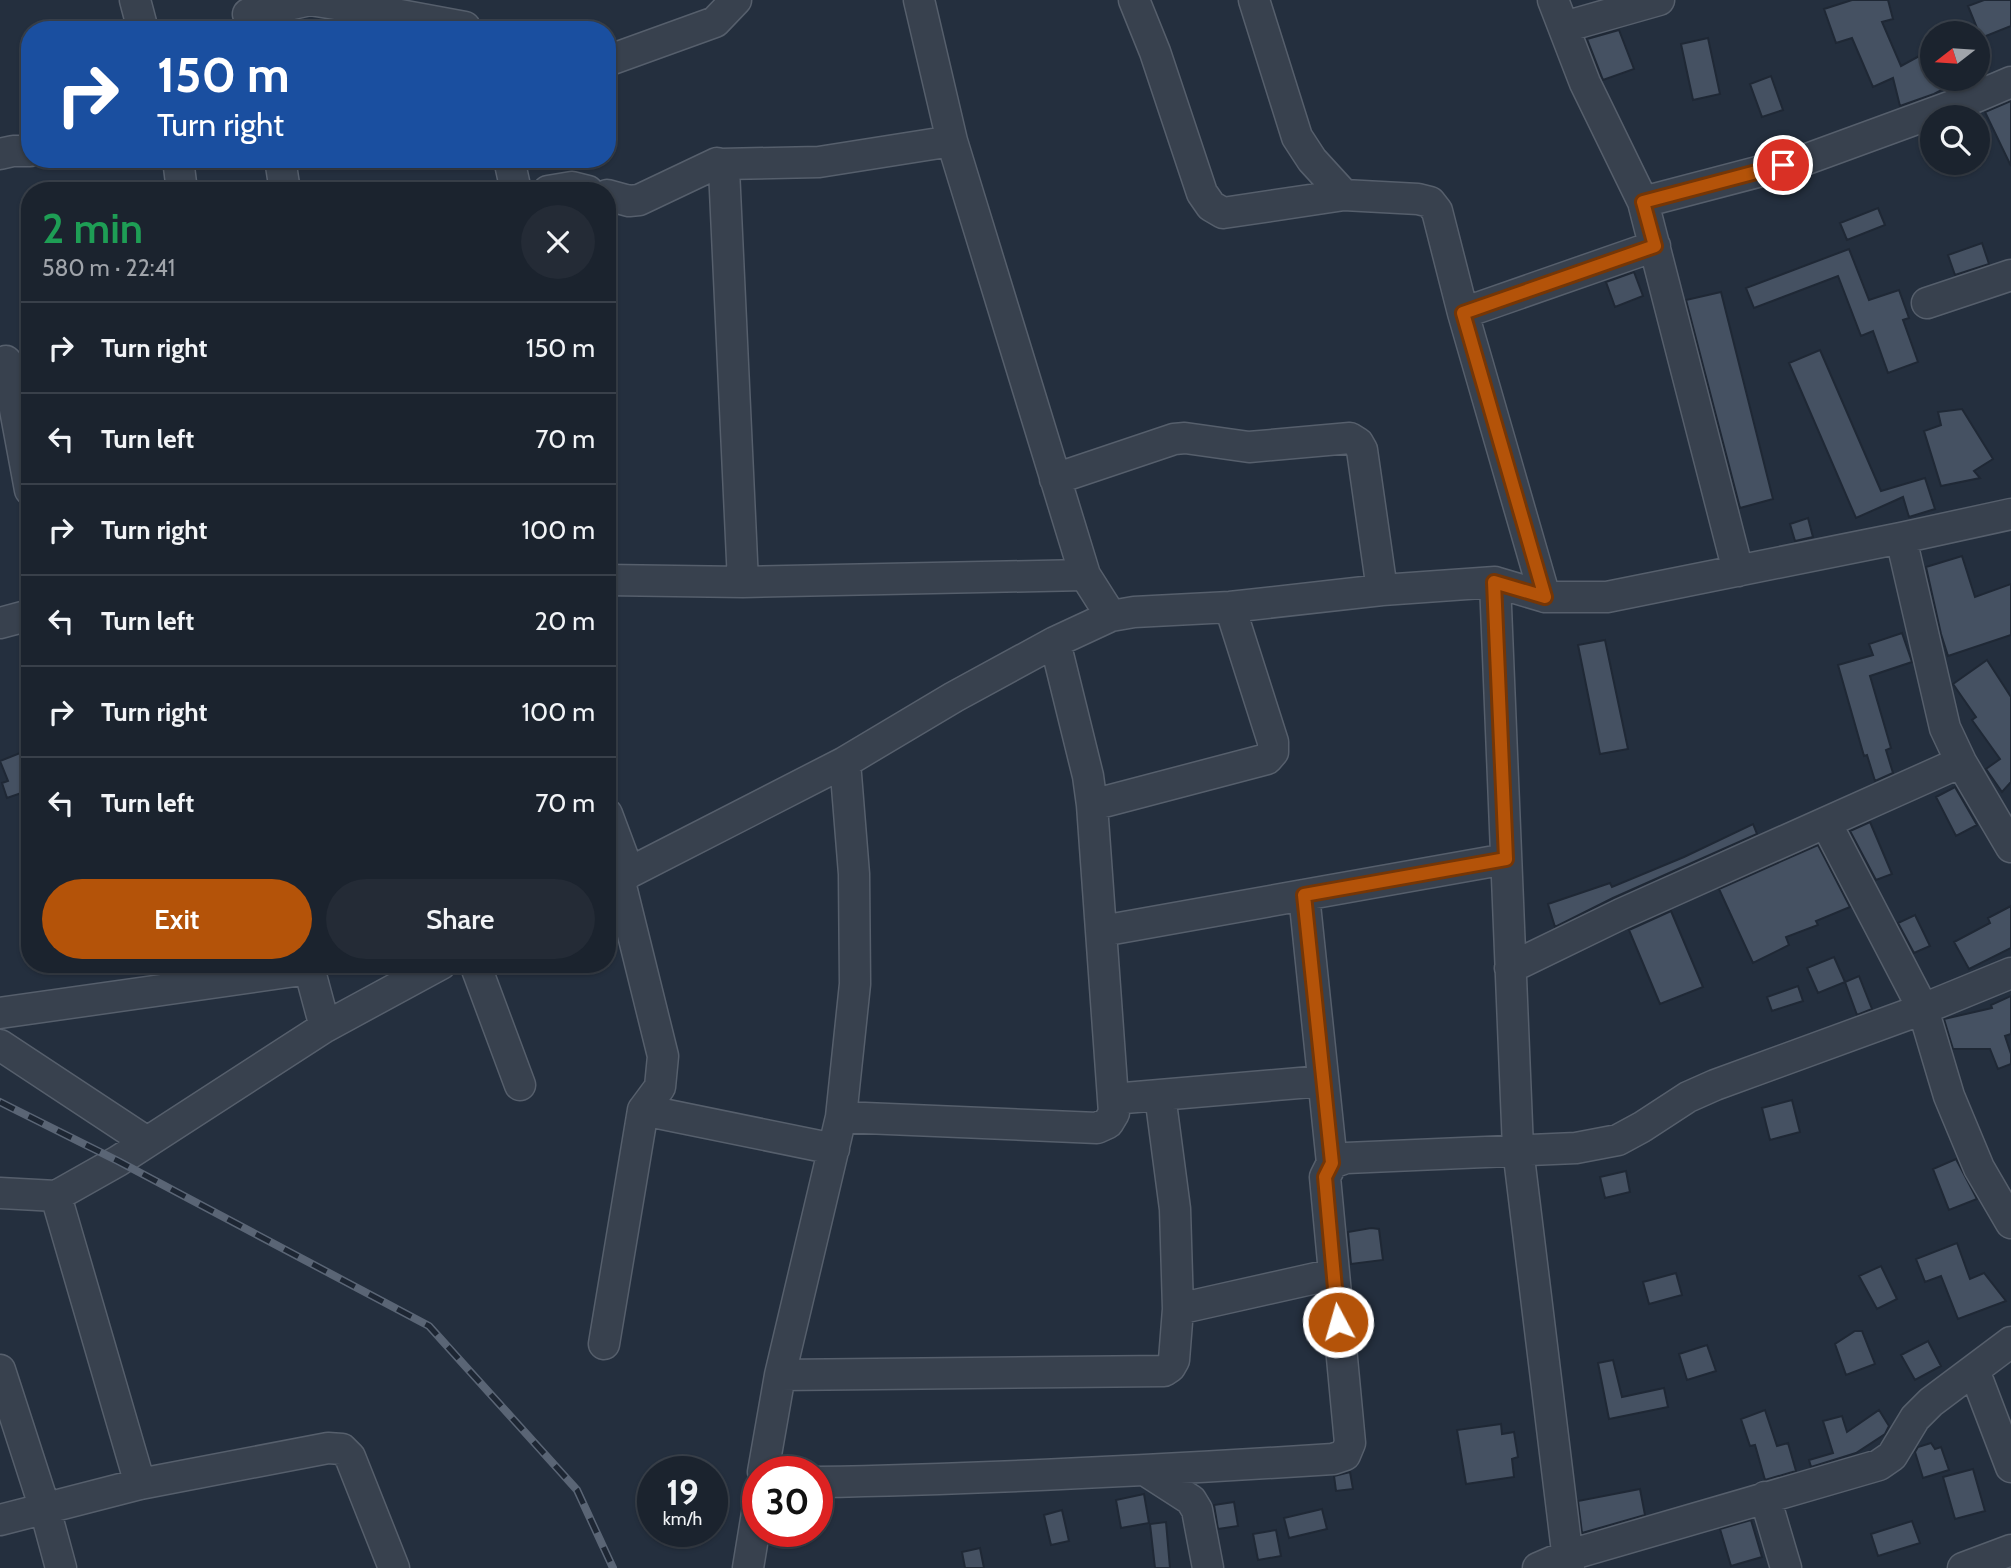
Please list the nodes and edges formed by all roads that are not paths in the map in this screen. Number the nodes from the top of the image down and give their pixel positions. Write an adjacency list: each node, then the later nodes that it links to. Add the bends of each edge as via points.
1 (135, 0): 10 (street)
2 (453, 0): 12 (street)
3 (736, 0): 13 (street, via 715,22)
4 (919, 0): 15 (street)
5 (1135, 0): 19 (street, via 1202,193 1211,206 1223,213)
6 (1254, 0): 19 (street, via 1297,137)
7 (1659, 0): 8 (street)
8 (1558, 14): 21 (street, via 1585,83)
9 (248, 15): 11 (street, via 310,1)
10 (141, 21)
11 (427, 21)
12 (462, 21)
13 (616, 58)
14 (2011, 82): 21 (street, via 1807,159)
15 (953, 141): 18 (street, via 819,162); 28 (street)
16 (21, 151): 17 (street)
17 (0, 154)
18 (721, 164): 20 (street, via 639,200); 34 (street)
19 (1344, 195): 25 (street, via 1430,202 1437,211)
20 (616, 197)
21 (1643, 202): 22 (street)
22 (1655, 246): 25 (street); 31 (street)
23 (2011, 275): 24 (street)
24 (1927, 303)
25 (1463, 313): 37 (street)
26 (12, 361): 27 (street)
27 (21, 426)
28 (1055, 479): 32 (street); 36 (street, via 1174,439 1249,447 1350,439 1362,450)
29 (2011, 514): 30 (street)
30 (1901, 538): 31 (street); 44 (street, via 1945,728)
31 (1738, 571): 37 (street, via 1608,597)
32 (1085, 575): 34 (street); 39 (street)
33 (616, 580): 34 (street)
34 (743, 582)
35 (1494, 582): 36 (street); 37 (street); 48 (street)
36 (1382, 590): 38 (street)
37 (1545, 597)
38 (1230, 607): 39 (street); 45 (street, via 1273,752 1267,759)
39 (1111, 616): 42 (street)
40 (21, 617): 41 (street)
41 (0, 623)
42 (1055, 642): 43 (street); 45 (street)
43 (845, 762): 49 (street); 67 (street, via 854,874 855,984)
44 (1961, 762): 46 (street); 47 (street)
45 (1092, 805): 51 (street)
46 (1826, 824): 52 (street); 58 (street)
47 (2011, 848)
48 (1506, 859): 50 (street); 52 (street)
49 (619, 879): 66 (street, via 663,1056 660,1087)
50 (1304, 895): 51 (street); 62 (street)
51 (1102, 932): 65 (street)
52 (1510, 968): 70 (street)
53 (2011, 972): 58 (street)
54 (263, 973): 59 (street)
55 (311, 973): 60 (street)
56 (424, 973): 60 (street)
57 (478, 973): 63 (street)
58 (1923, 1009): 70 (street, via 1715,1085 1618,1140); 74 (street, via 1954,1108 1979,1168)
59 (0, 1013)
60 (325, 1027): 68 (street)
61 (0, 1045): 68 (street)
62 (1323, 1081): 64 (street); 71 (street)
63 (520, 1085)
64 (1160, 1095): 65 (street); 76 (street, via 1175,1209)
65 (1113, 1099): 67 (street, via 1114,1113 1097,1128)
66 (643, 1110): 69 (street); 78 (street)
67 (841, 1117): 69 (street)
68 (147, 1142): 73 (street)
69 (834, 1149): 81 (street)
70 (1518, 1149): 71 (street, via 1346,1158); 92 (street)
71 (1332, 1163): 75 (street, via 1325,1177)
72 (0, 1193): 73 (street)
73 (56, 1195): 86 (street)
74 (2011, 1223)
75 (1334, 1274): 76 (street); 84 (street, via 1350,1443 1345,1455)
76 (1178, 1309): 81 (street, via 1174,1360 1164,1371)
77 (2011, 1342): 80 (street)
78 (604, 1344)
79 (0, 1370): 88 (street)
80 (1974, 1370): 83 (street); 87 (street, via 1915,1418 1892,1456 1879,1465)
81 (780, 1375): 82 (street)
82 (766, 1456)
83 (2011, 1466)
84 (1146, 1471): 85 (street); 96 (street, via 1191,1500)
85 (833, 1482)
86 (140, 1484): 88 (street); 94 (street, via 342,1449 350,1457)
87 (1765, 1497): 92 (street); 98 (street)
88 (45, 1509): 89 (street); 93 (street)
89 (0, 1520)
90 (751, 1547): 95 (street)
91 (2011, 1550): 99 (street)
92 (1568, 1562): 97 (street)
93 (61, 1568)
94 (394, 1568)
95 (748, 1568)
96 (1208, 1568)
97 (1538, 1568)
98 (1786, 1568)
99 (1963, 1568)

